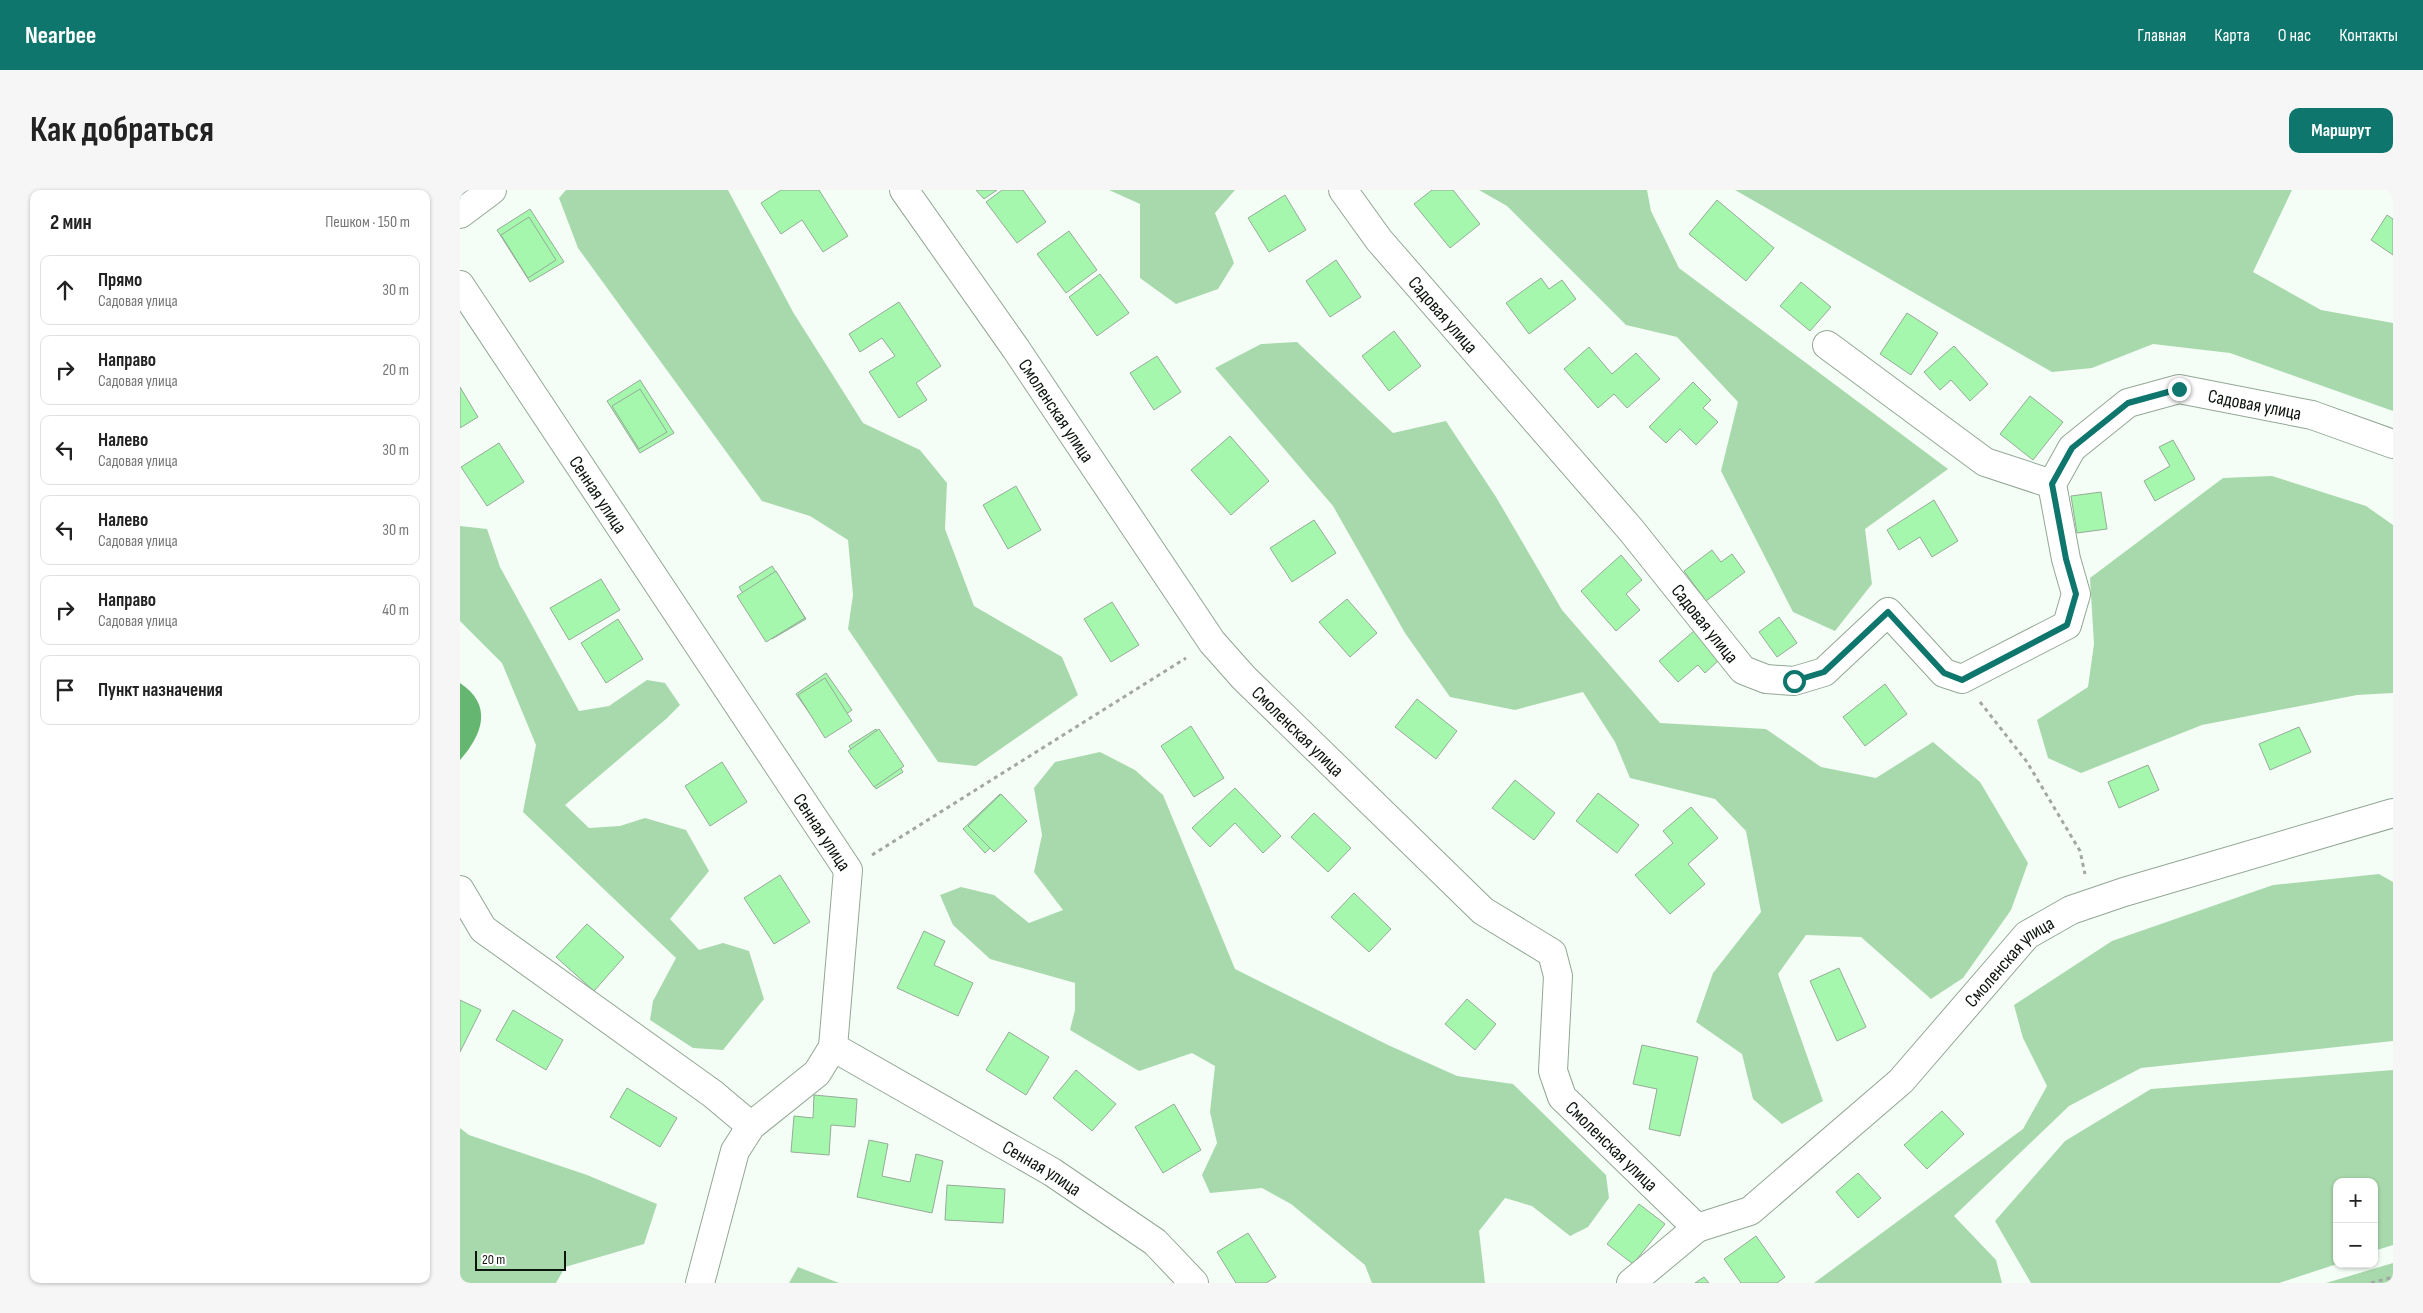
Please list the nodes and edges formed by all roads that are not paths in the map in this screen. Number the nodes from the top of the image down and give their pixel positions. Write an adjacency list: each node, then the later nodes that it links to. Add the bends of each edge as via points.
1 (492, 190): 4 (street)
2 (904, 190): 13 (street, Смоленская улица, via 1016,349 1212,642 1244,678 1483,911 1552,953 1558,976 1553,1071 1562,1097)
3 (1343, 190): 8 (street, Садовая улица, via 1379,240 1631,530 1743,670 1766,680 1794,681 1824,672 1888,612 1944,673 1962,680 2067,625 2076,594)
4 (460, 214)
5 (460, 285): 11 (street, Сенная улица, via 848,870)
6 (1827, 345): 8 (street, via 1985,462)
7 (2393, 444): 8 (street, Садовая улица, via 2312,415 2179,389 2128,403 2072,448)
8 (2052, 484)
9 (2393, 813): 13 (street, Смоленская улица, via 2092,903 2071,910 2027,935 1901,1081 1750,1212)
10 (460, 890): 12 (street, via 483,928 713,1094)
11 (833, 1047): 12 (street, via 817,1073); 15 (street, Сенная улица, via 1052,1172 1155,1242)
12 (752, 1126): 14 (street, via 735,1151)
13 (1697, 1228): 16 (street, Смоленская улица)
14 (700, 1283)
15 (1194, 1283)
16 (1632, 1283)

